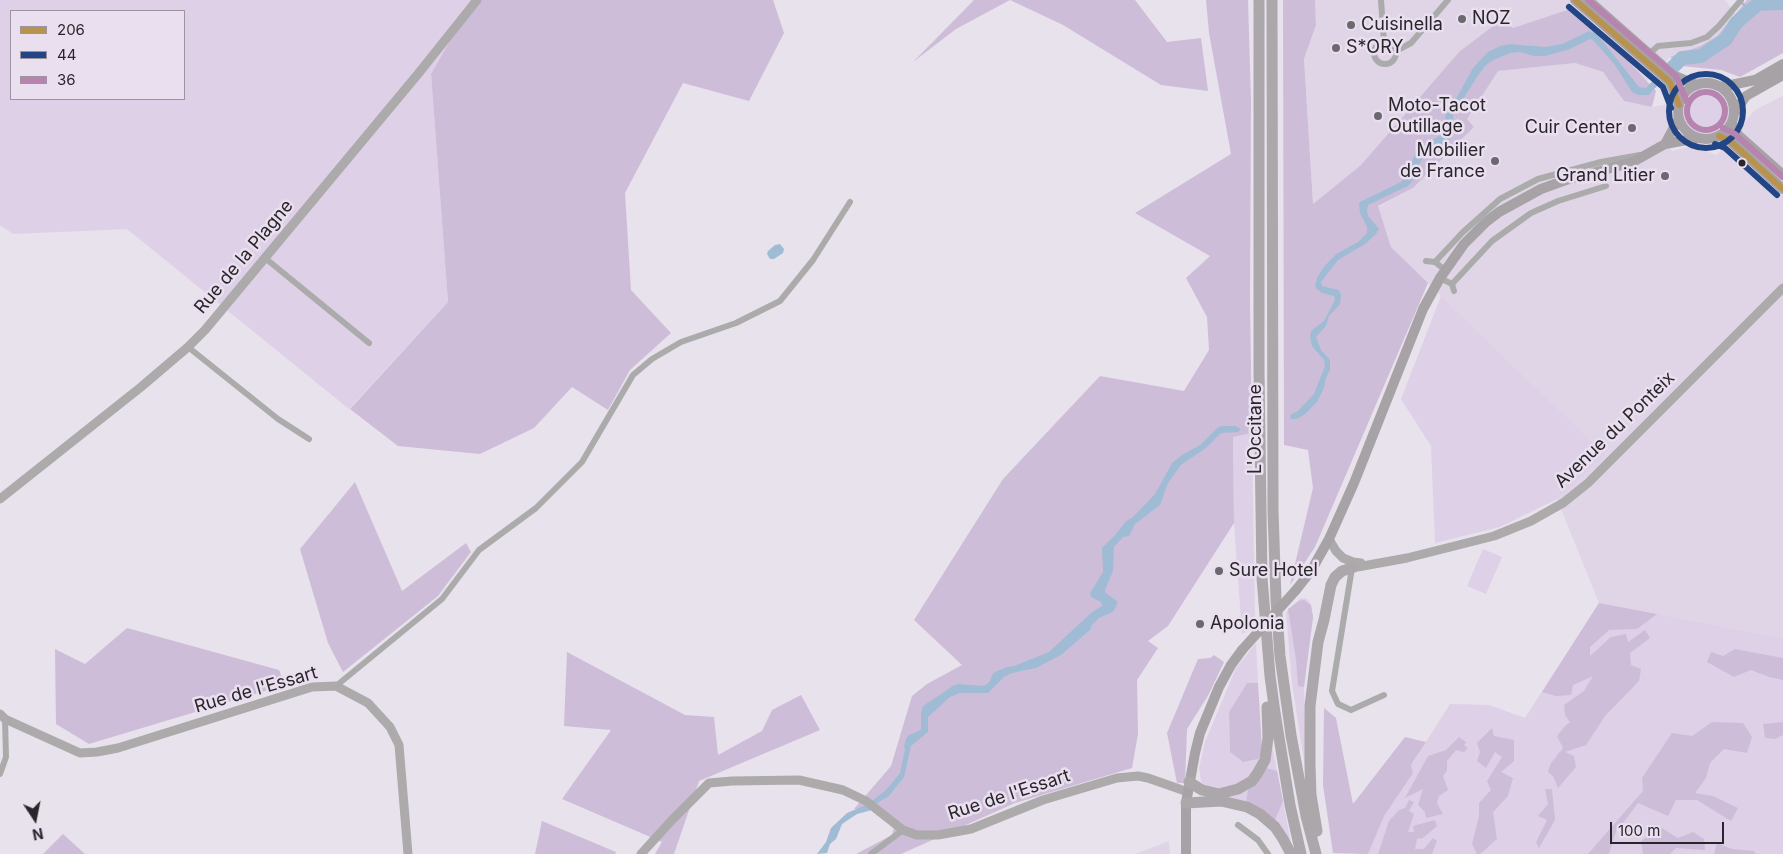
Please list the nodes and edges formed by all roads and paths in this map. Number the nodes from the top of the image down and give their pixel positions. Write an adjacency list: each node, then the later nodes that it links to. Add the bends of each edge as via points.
1 (477, 0): 28 (street, Rue de la Plagne)
2 (1259, 0): 42 (highway, L'Occitane, via 1260,521)
3 (1272, 0): 50 (highway, L'Occitane, via 1276,599 1291,735)
4 (1381, 0): 9 (street)
5 (1448, 0): 10 (street, via 1411,43)
6 (1575, 0): 11 (main road)
7 (1588, 0): 11 (main road)
8 (1739, 2): 11 (street, via 1707,37 1692,43 1658,46)
9 (1384, 42): 10 (street, via 1392,44); 10 (street, via 1374,50 1378,62 1391,62)
10 (1396, 51)
11 (1647, 57): 14 (main road, via 1673,75); 16 (main road, via 1670,82)
12 (1783, 64): 15 (main road, via 1755,80)
13 (1783, 75): 17 (main road, via 1746,96)
14 (1697, 85): 15 (main road, via 1709,83); 16 (main road, via 1689,89)
15 (1721, 87): 17 (main road, via 1733,102)
16 (1679, 105): 18 (main road)
17 (1734, 112): 19 (main road)
18 (1679, 118): 21 (main road, via 1689,134); 22 (main road)
19 (1732, 123): 20 (main road); 24 (main road, via 1738,135)
20 (1719, 136): 21 (main road); 26 (main road, via 1730,141)
21 (1698, 138): 22 (main road)
22 (1665, 144): 23 (main road)
23 (1649, 154): 30 (street, via 1538,179 1500,199); 31 (main road, via 1633,162 1554,184 1514,203 1486,222 1458,251)
24 (1783, 175)
25 (1606, 186): 32 (street, via 1558,200 1531,213 1492,241)
26 (1783, 189)
27 (850, 202): 43 (street, via 813,260 780,301 736,323 682,342 652,359 633,375 582,462 536,508 479,550 442,599)
28 (265, 258): 35 (street); 36 (street, Rue de la Plagne)
29 (1426, 261): 30 (street)
30 (1435, 262): 31 (street)
31 (1442, 274): 32 (street); 39 (main road, via 1423,310)
32 (1452, 284): 34 (street)
33 (1783, 288): 40 (street, Avenue du Ponteix, via 1588,483 1563,503 1494,536)
34 (1454, 291)
35 (369, 343)
36 (188, 347): 37 (street, via 278,420); 38 (street, Rue de la Plagne)
37 (309, 439)
38 (0, 499)
39 (1329, 539): 40 (street, via 1344,558); 47 (main road, bridge, via 1307,577 1242,650 1226,673 1200,732)
40 (1376, 564): 41 (street, Avenue du Ponteix)
41 (1352, 568): 44 (street, via 1332,691 1338,704 1351,710); 50 (highway, via 1342,571 1331,585 1318,642 1310,706 1311,795 1318,840)
42 (1270, 676): 47 (highway, via 1266,692 1267,750 1258,774 1246,785 1219,794 1202,790); 57 (highway, L'Occitane)
43 (336, 686): 45 (street, Rue de l'Essart, via 312,687 97,752 80,753); 51 (street, Rue de l'Essart, via 368,703 390,727 399,745)
44 (1384, 695)
45 (2, 716): 46 (street, via 6,758)
46 (0, 774)
47 (1188, 792): 49 (street, Rue de l'Essart, via 1138,776 1117,778 1043,800 971,829 938,834); 54 (main road); 56 (highway, via 1247,807 1260,814 1274,827)
48 (1238, 826): 55 (street, via 1258,840)
49 (903, 830): 52 (street, Rue de l'Essart, via 866,801 843,790 799,780 709,783); 53 (street)
50 (1316, 853)
51 (408, 854)
52 (641, 854)
53 (871, 854)
54 (1186, 854)
55 (1268, 854)
56 (1291, 854)
57 (1301, 854)

